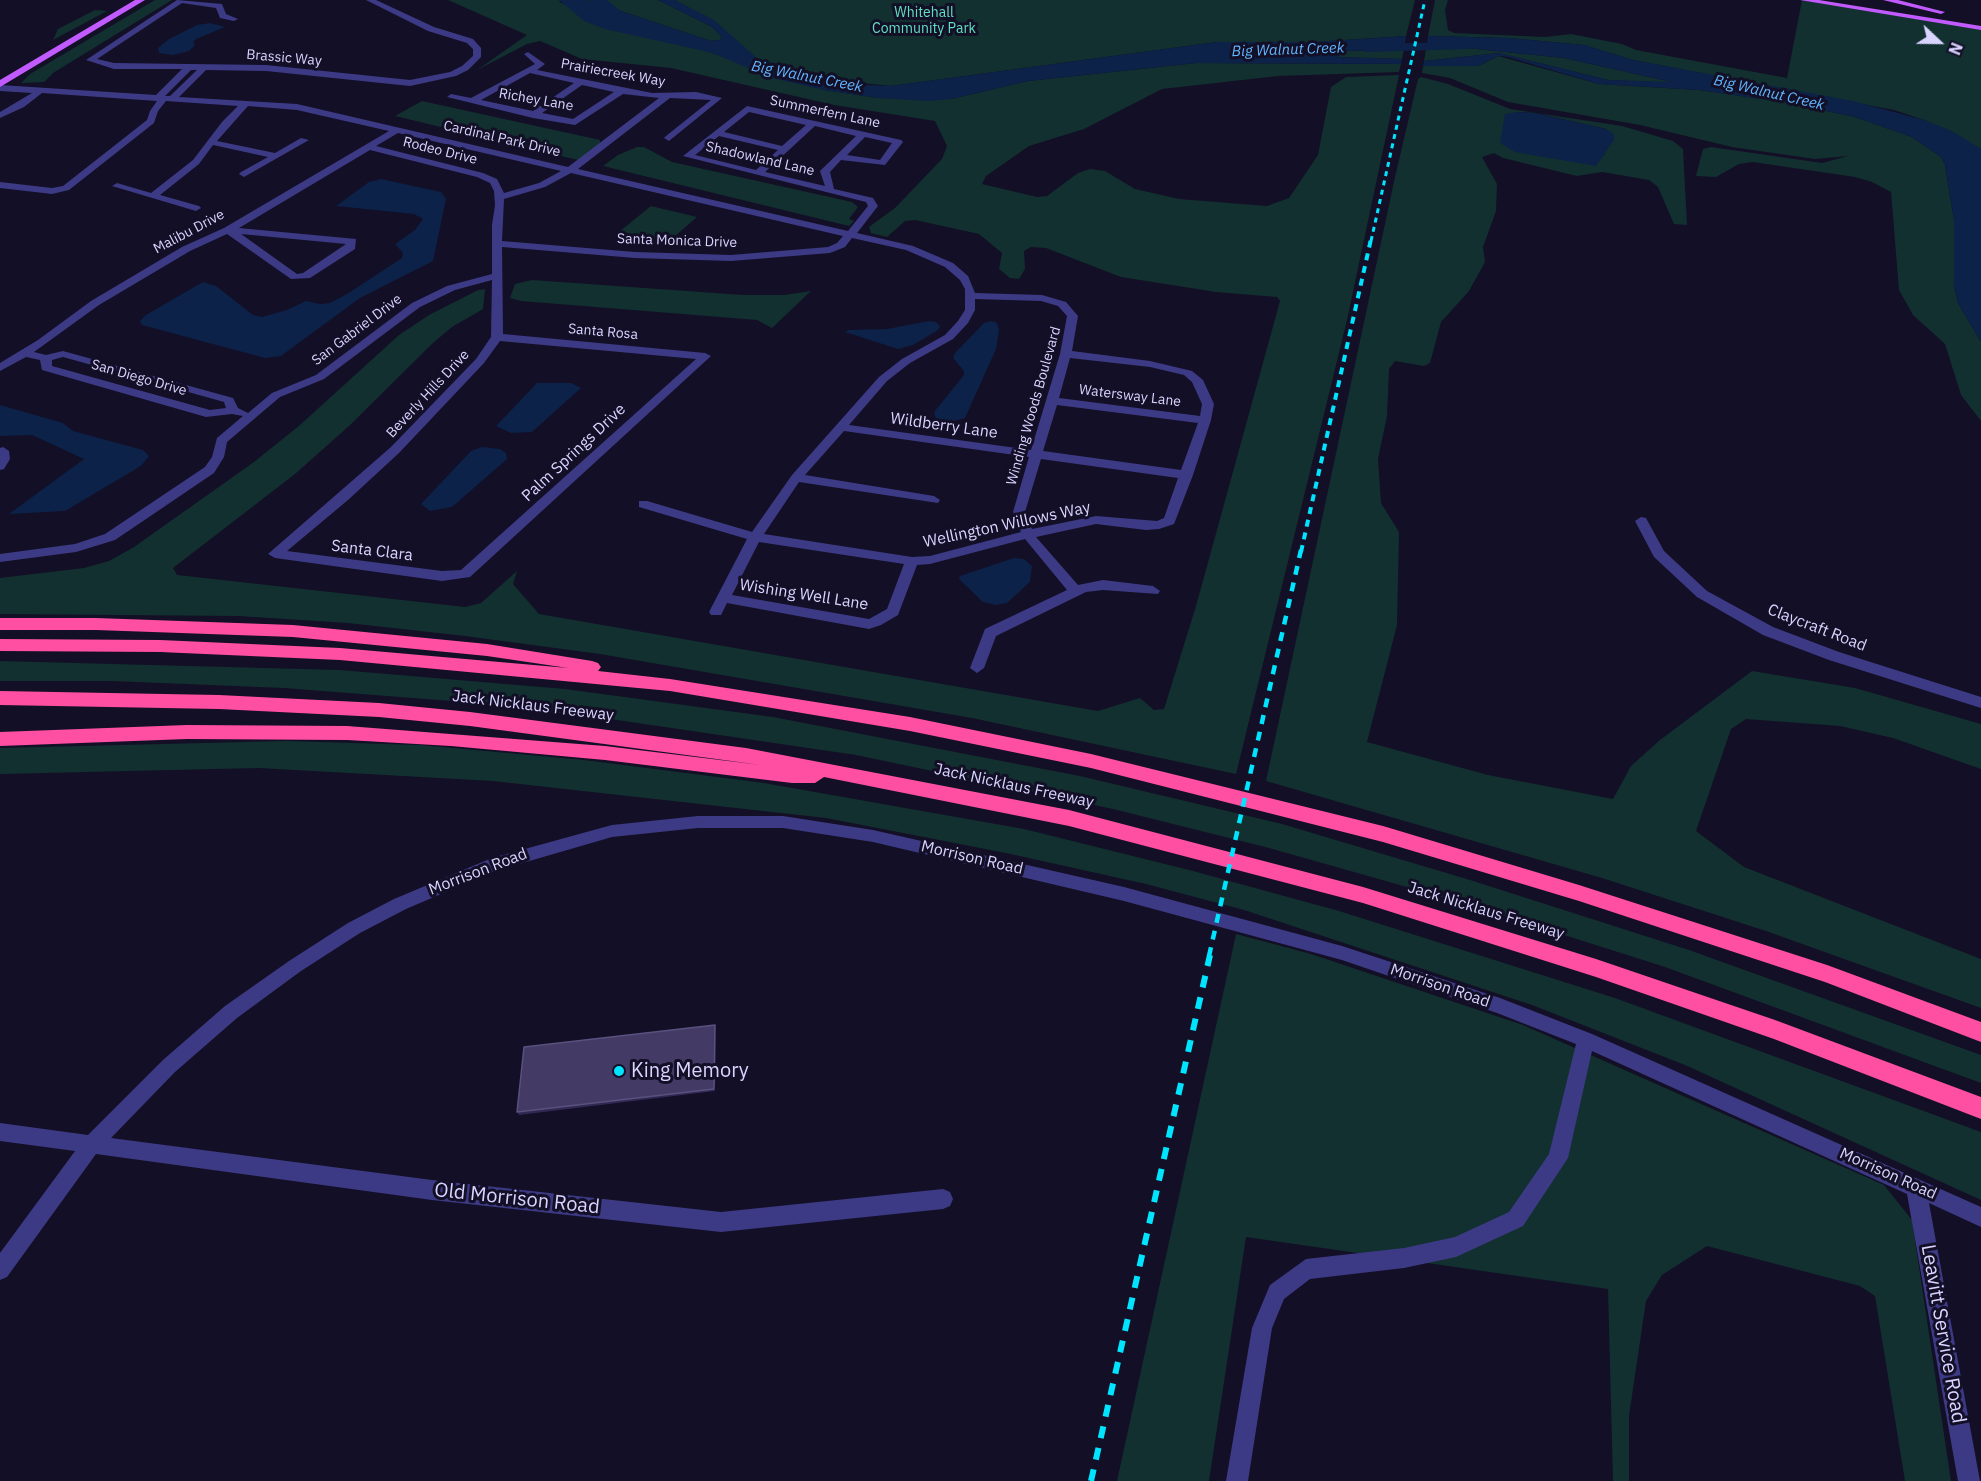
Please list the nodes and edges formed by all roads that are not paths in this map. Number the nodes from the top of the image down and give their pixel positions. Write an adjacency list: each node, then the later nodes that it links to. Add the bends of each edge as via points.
1 (141, 0): 15 (main road)
2 (182, 0): 7 (street, via 219,6 224,16); 11 (street, Brassic Way, via 90,60 114,66)
3 (370, 0): 12 (street, Brassic Way, via 432,29 470,41 478,53 473,63 442,78 410,83 266,68)
4 (1804, 0): 9 (main road)
5 (1850, 0): 8 (main road)
6 (1887, 0): 8 (main road)
7 (234, 19)
8 (1977, 20)
9 (1981, 28)
10 (528, 54): 13 (street, Prairiecreek Way, via 541,64)
11 (190, 66): 12 (street, Brassic Way); 20 (street)
12 (204, 66): 20 (street)
13 (532, 70): 14 (street, Prairiecreek Way); 21 (street, Richey Lane)
14 (580, 83): 17 (street, Prairiecreek Way); 25 (street)
15 (0, 86): 16 (street, Cardinal Park Drive)
16 (40, 91): 20 (street, Cardinal Park Drive); 24 (street)
17 (621, 91): 19 (street, Prairiecreek Way); 25 (street, Richey Lane, via 575,122)
18 (451, 97): 21 (street, Richey Lane)
19 (666, 97): 30 (street, Prairiecreek Way, via 718,98); 37 (street, via 628,124 618,140)
20 (165, 98): 22 (street, Cardinal Park Drive); 40 (street, via 151,121 66,188 52,191)
21 (473, 101): 25 (street, Richey Lane)
22 (247, 102): 27 (street, Cardinal Park Drive, via 297,107); 32 (street)
23 (747, 109): 26 (street, Summerfern Lane); 28 (street, Shadowland Lane)
24 (0, 115)
25 (533, 115)
26 (812, 124): 29 (street, Summerfern Lane); 34 (street)
27 (397, 130): 33 (street, Malibu Drive); 37 (street, Cardinal Park Drive)
28 (718, 133): 34 (street); 38 (street, Shadowland Lane, via 688,156)
29 (862, 135): 36 (street); 36 (street, Summerfern Lane, via 898,141 882,163)
30 (669, 138)
31 (304, 140): 35 (street)
32 (210, 142): 35 (street); 43 (street, via 196,162)
33 (368, 147): 44 (street, Rodeo Drive, via 480,175 494,181); 46 (street, Malibu Drive)
34 (784, 148): 38 (street)
35 (277, 156): 39 (street)
36 (839, 157): 42 (street, via 825,171)
37 (574, 171): 44 (street, via 560,184); 47 (street, Cardinal Park Drive)
38 (759, 172): 42 (street, Shadowland Lane)
39 (244, 174)
40 (0, 185)
41 (117, 186): 43 (street)
42 (830, 188): 47 (street, Shadowland Lane, via 867,197 872,202)
43 (153, 196): 45 (street)
44 (499, 198): 48 (street)
45 (196, 208)
46 (228, 230): 46 (street, via 262,233 352,241 351,247 306,276 295,277); 52 (street, Malibu Drive, via 186,249 95,303)
47 (850, 236): 48 (street, Santa Monica Drive, via 825,251 730,258); 50 (street, Cardinal Park Drive, via 936,258 964,278)
48 (497, 244): 49 (street)
49 (496, 276): 51 (street); 59 (street, San Gabriel Drive, via 451,288 416,305 328,372 276,395)
50 (972, 296): 53 (street, Winding Woods Boulevard, via 1028,296 1062,304 1074,322); 61 (street, via 970,310 956,331 893,370)
51 (497, 337): 54 (street, Santa Rosa); 72 (street, Beverly Hills Drive, via 486,354 395,450)
52 (25, 353): 55 (street, San Diego Drive); 56 (street, Malibu Drive)
53 (1066, 354): 57 (street, Winding Woods Boulevard); 60 (street, via 1150,364 1188,373 1197,380 1208,404)
54 (705, 356): 75 (street, Palm Springs Drive)
55 (46, 358): 58 (street, San Diego Drive, via 63,354 187,388 229,400); 58 (street, San Diego Drive, via 46,368 210,414)
56 (0, 368)
57 (1052, 401): 60 (street, Watersway Lane); 63 (street, Winding Woods Boulevard)
58 (233, 411): 59 (street, San Diego Drive)
59 (251, 415): 73 (street, San Gabriel Drive, via 221,441 216,463 201,478 110,537 76,548)
60 (1205, 420): 65 (street, Wellington Willows Way)
61 (840, 428): 63 (street, Wildberry Lane); 66 (street)
62 (3, 451): 64 (street)
63 (1036, 455): 65 (street, Wildberry Lane); 70 (street, Winding Woods Boulevard, via 1019,512)
64 (0, 466)
65 (1187, 475): 70 (street, Wellington Willows Way, via 1169,520 1158,525 1096,520)
66 (796, 478): 67 (street); 71 (street)
67 (934, 500)
68 (643, 504): 71 (street, Wellington Willows Way)
69 (1641, 521): 85 (street, Claycraft Road, via 1659,554 1702,594 1768,631)
70 (1028, 534): 74 (street, Wellington Willows Way, via 930,560); 77 (street, Winding Woods Boulevard)
71 (755, 537): 74 (street, Wellington Willows Way); 78 (street)
72 (276, 554): 75 (street, Santa Clara, via 442,576)
73 (0, 558)
74 (912, 561): 78 (street, Wishing Well Lane, via 893,612 869,624)
75 (465, 574)
76 (1153, 591): 77 (street, via 1103,585)
77 (1076, 592): 82 (street, via 990,633)
78 (723, 598): 79 (street)
79 (716, 612)
80 (0, 624): 83 (highway, via 194,627 388,639 559,660)
81 (0, 645): 83 (highway, Jack Nicklaus Freeway, via 160,646 340,654)
82 (977, 668)
83 (670, 685): 88 (highway, Jack Nicklaus Freeway, via 910,724 1091,761 1383,834 1815,970)
84 (0, 699): 87 (highway, Jack Nicklaus Freeway, via 219,702 401,712 673,744)
85 (1981, 703)
86 (0, 739): 87 (highway, via 187,732 347,733 605,753 792,776)
87 (861, 775): 90 (highway, Jack Nicklaus Freeway, via 1069,818 1363,896 1596,968)
88 (1981, 1032)
89 (1586, 1040): 92 (street, Morrison Road, via 1500,1006 1342,953 1124,894 847,831 783,822 698,822 612,831 533,851 448,882 372,919 295,966 231,1012 169,1066); 93 (street, Morrison Road); 97 (street, via 1558,1158 1516,1219 1456,1247 1404,1258 1306,1269 1277,1292 1262,1328)
90 (1981, 1108)
91 (0, 1132): 92 (street)
92 (92, 1144): 94 (street, Old Morrison Road, via 432,1190 721,1222); 96 (street, Morrison Road)
93 (1916, 1188): 95 (street, Morrison Road); 98 (street, Leavitt Service Road)
94 (943, 1199)
95 (1981, 1216)
96 (0, 1270)
97 (1237, 1481)
98 (1969, 1481)

